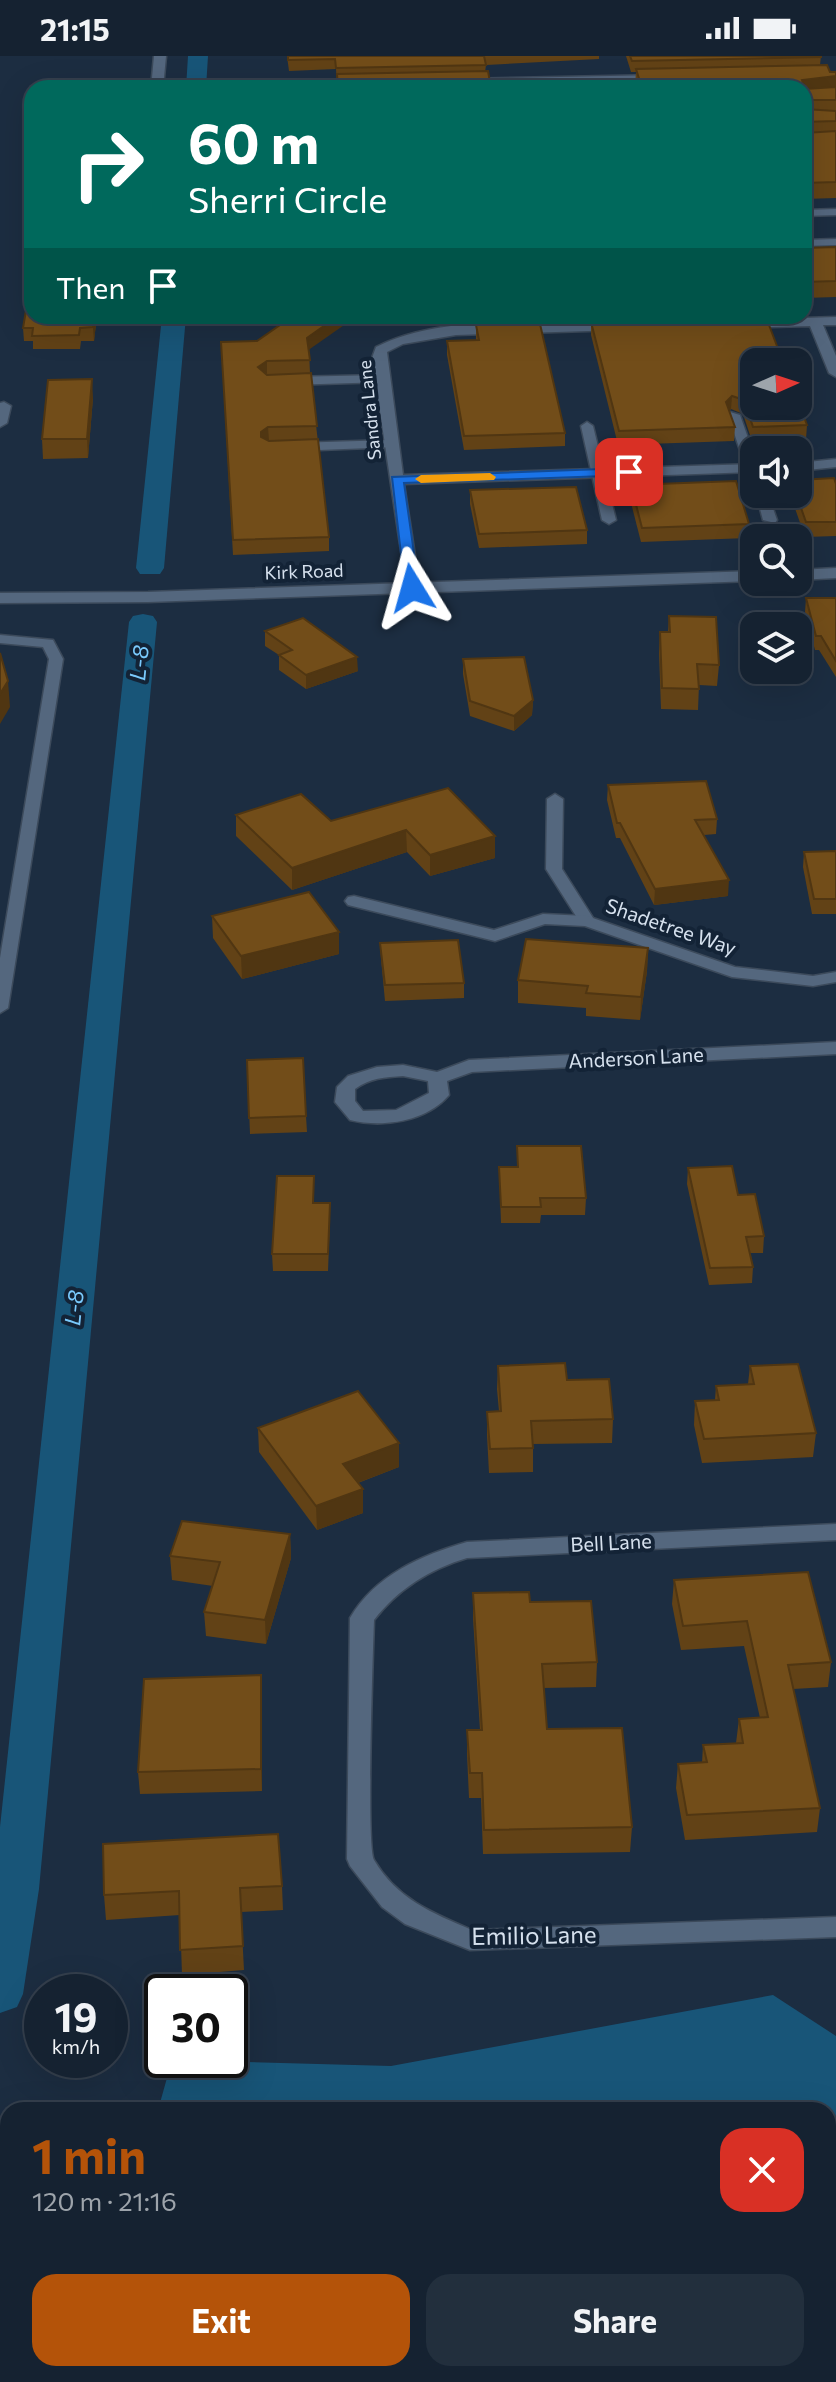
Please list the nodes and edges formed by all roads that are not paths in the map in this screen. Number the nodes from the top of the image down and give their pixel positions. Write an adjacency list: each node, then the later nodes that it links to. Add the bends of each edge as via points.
1 (160, 56): 3 (street)
2 (672, 78): 4 (street)
3 (158, 80)
4 (562, 80)
5 (836, 212): 6 (lane)
6 (812, 213)
7 (836, 242): 8 (lane)
8 (812, 243)
9 (812, 321): 10 (street)
10 (815, 321): 11 (street); 13 (street)
11 (836, 321)
12 (639, 327): 14 (street, Sandra Lane, via 415,334 381,350)
13 (836, 373)
14 (382, 379): 15 (lane); 21 (street, Sandra Lane)
15 (267, 381)
16 (4, 406): 18 (street)
17 (734, 415): 20 (lane)
18 (0, 423)
19 (587, 426): 26 (lane)
20 (741, 436)
21 (391, 444): 22 (lane); 27 (street, Sandra Lane)
22 (284, 448)
23 (836, 463): 24 (street)
24 (812, 466)
25 (740, 470): 26 (street)
26 (598, 473): 27 (street); 29 (lane)
27 (397, 480): 34 (street, Sandra Lane)
28 (766, 508): 30 (lane)
29 (609, 520)
30 (770, 520)
31 (836, 573): 32 (street)
32 (812, 574)
33 (740, 576): 34 (street, Kirk Road)
34 (412, 588): 35 (street, Kirk Road)
35 (0, 598)
36 (0, 639): 41 (lane, via 48,643 56,659)
37 (555, 799): 39 (lane, via 554,869)
38 (354, 901): 39 (street, Shadetree Way, via 495,936 543,919)
39 (587, 921): 40 (street, Shadetree Way, via 732,972 813,981)
40 (836, 977)
41 (0, 1008)
42 (836, 1048): 43 (street, Anderson Lane, via 469,1066)
43 (437, 1078)
44 (836, 1532): 45 (street, Bell Lane, via 467,1550 441,1557)
45 (394, 1583): 46 (street, Emilio Lane, via 362,1618 359,1859 391,1900 414,1917 470,1940)
46 (836, 1927)

